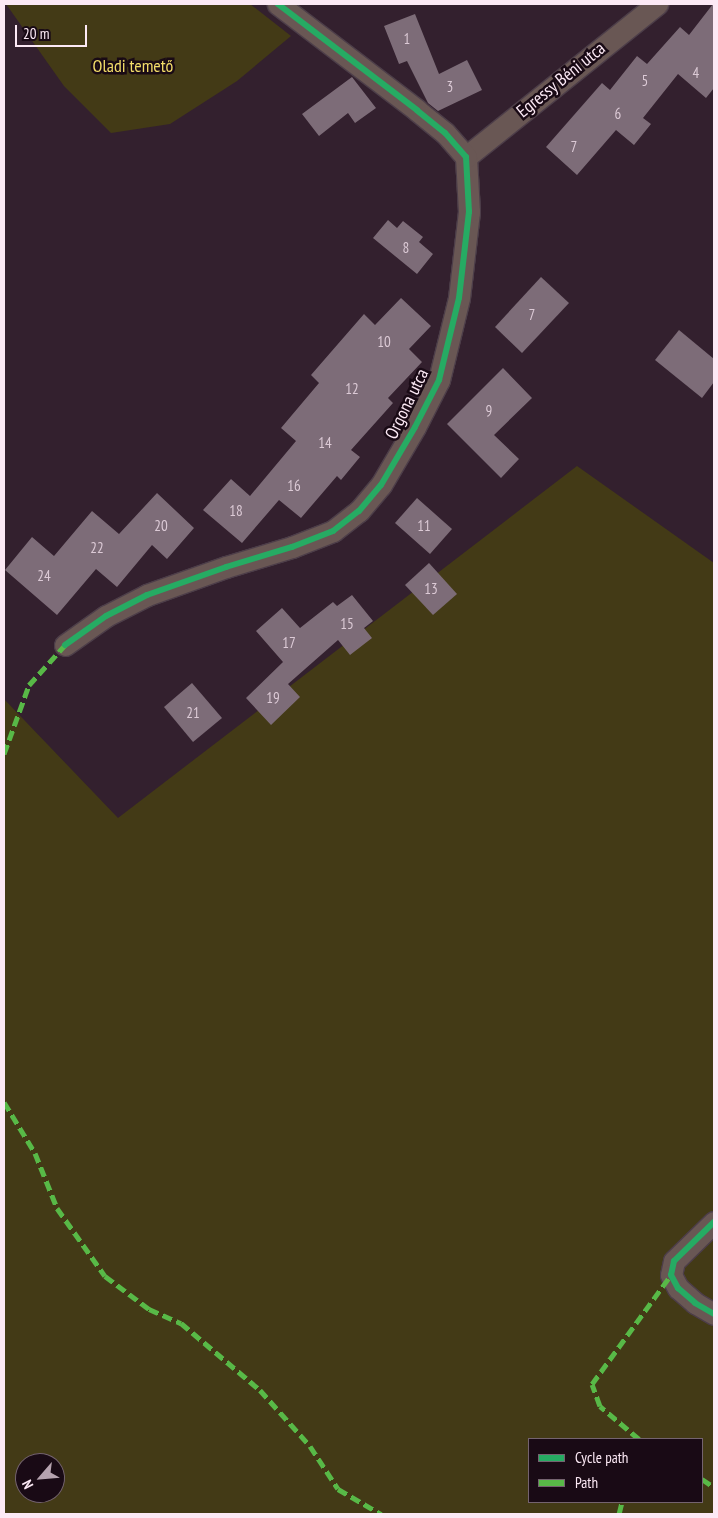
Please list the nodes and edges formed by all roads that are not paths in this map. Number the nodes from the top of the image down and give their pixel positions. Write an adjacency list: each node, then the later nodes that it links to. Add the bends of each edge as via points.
1 (278, 4): 3 (street, via 417,110)
2 (657, 4): 3 (street, Egressy Béni utca)
3 (466, 157): 4 (street, Orgona utca, via 469,212 459,298 439,380 381,485 360,511 333,531 147,595 106,616)
4 (64, 645)
5 (714, 1222): 6 (street, via 674,1261 671,1275 678,1288)
6 (714, 1314)

